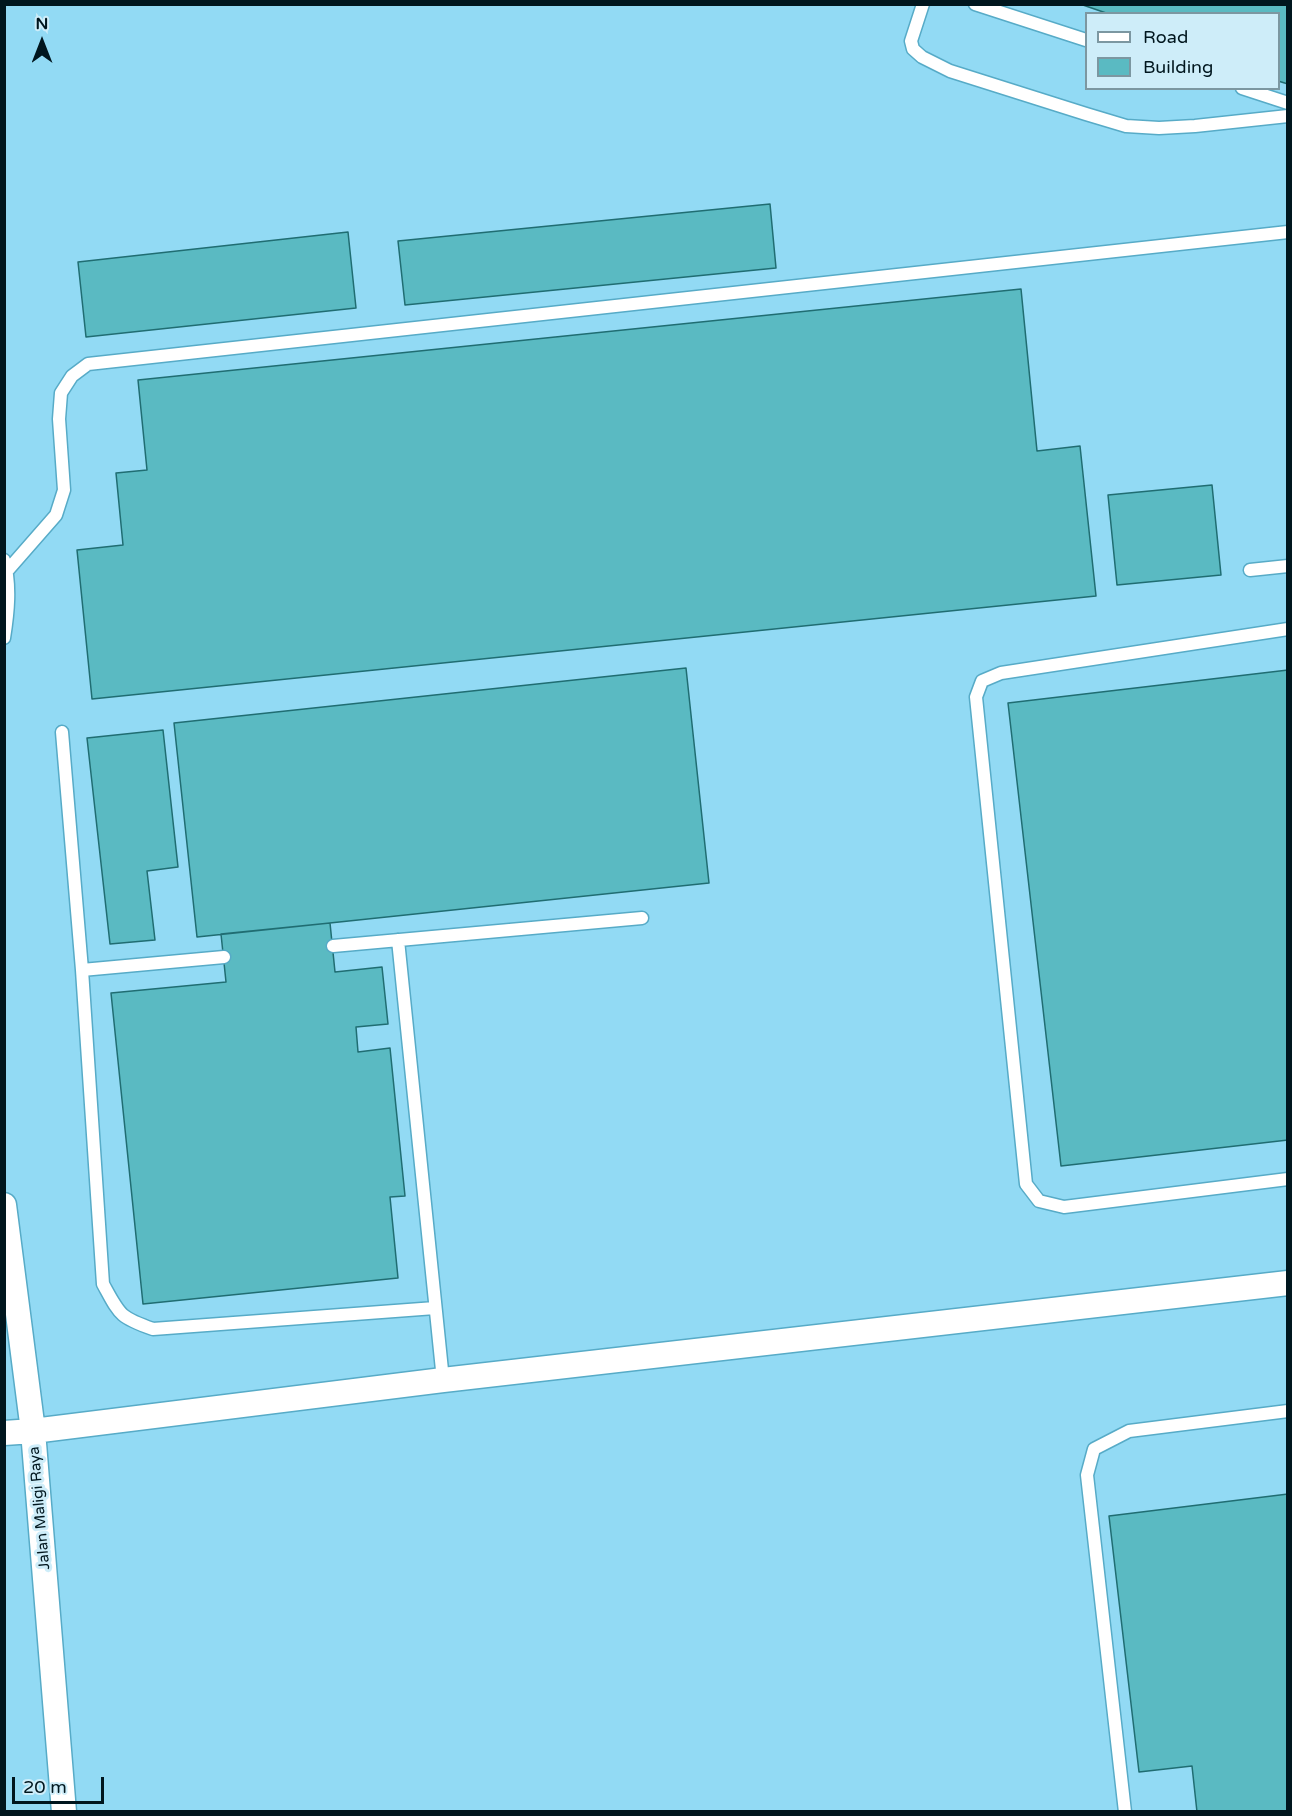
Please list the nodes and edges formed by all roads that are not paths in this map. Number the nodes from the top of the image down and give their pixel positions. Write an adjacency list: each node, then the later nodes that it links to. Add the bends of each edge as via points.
1 (923, 4): 6 (lane, via 911,41 915,52 950,71 1074,111 1126,126 1159,128)
2 (975, 4): 3 (lane)
3 (1085, 40)
4 (1248, 90): 5 (lane)
5 (1287, 103)
6 (1287, 116)
7 (1287, 232): 8 (lane, via 88,364 72,376 61,393 64,490 56,515)
8 (6, 566): 12 (lane, via 8,616)
9 (1287, 566): 10 (lane)
10 (1250, 570)
11 (1287, 628): 19 (lane, via 1000,673 982,681 976,696 1026,1184 1039,1200 1064,1207)
12 (4, 638)
13 (62, 732): 18 (lane)
14 (642, 918): 15 (lane)
15 (398, 940): 16 (lane); 22 (lane)
16 (333, 946)
17 (224, 957): 18 (lane)
18 (82, 970): 22 (lane, via 103,1284 116,1309 127,1320 153,1329)
19 (1287, 1179)
20 (4, 1205): 25 (street, Jalan Maligi Raya)
21 (1287, 1283): 23 (street)
22 (435, 1308): 23 (lane)
23 (442, 1380): 25 (street)
24 (1287, 1411): 28 (lane, via 1129,1431 1094,1449 1087,1475)
25 (33, 1431): 26 (street); 27 (street, Jalan Maligi Raya)
26 (4, 1433)
27 (64, 1812)
28 (1125, 1812)

